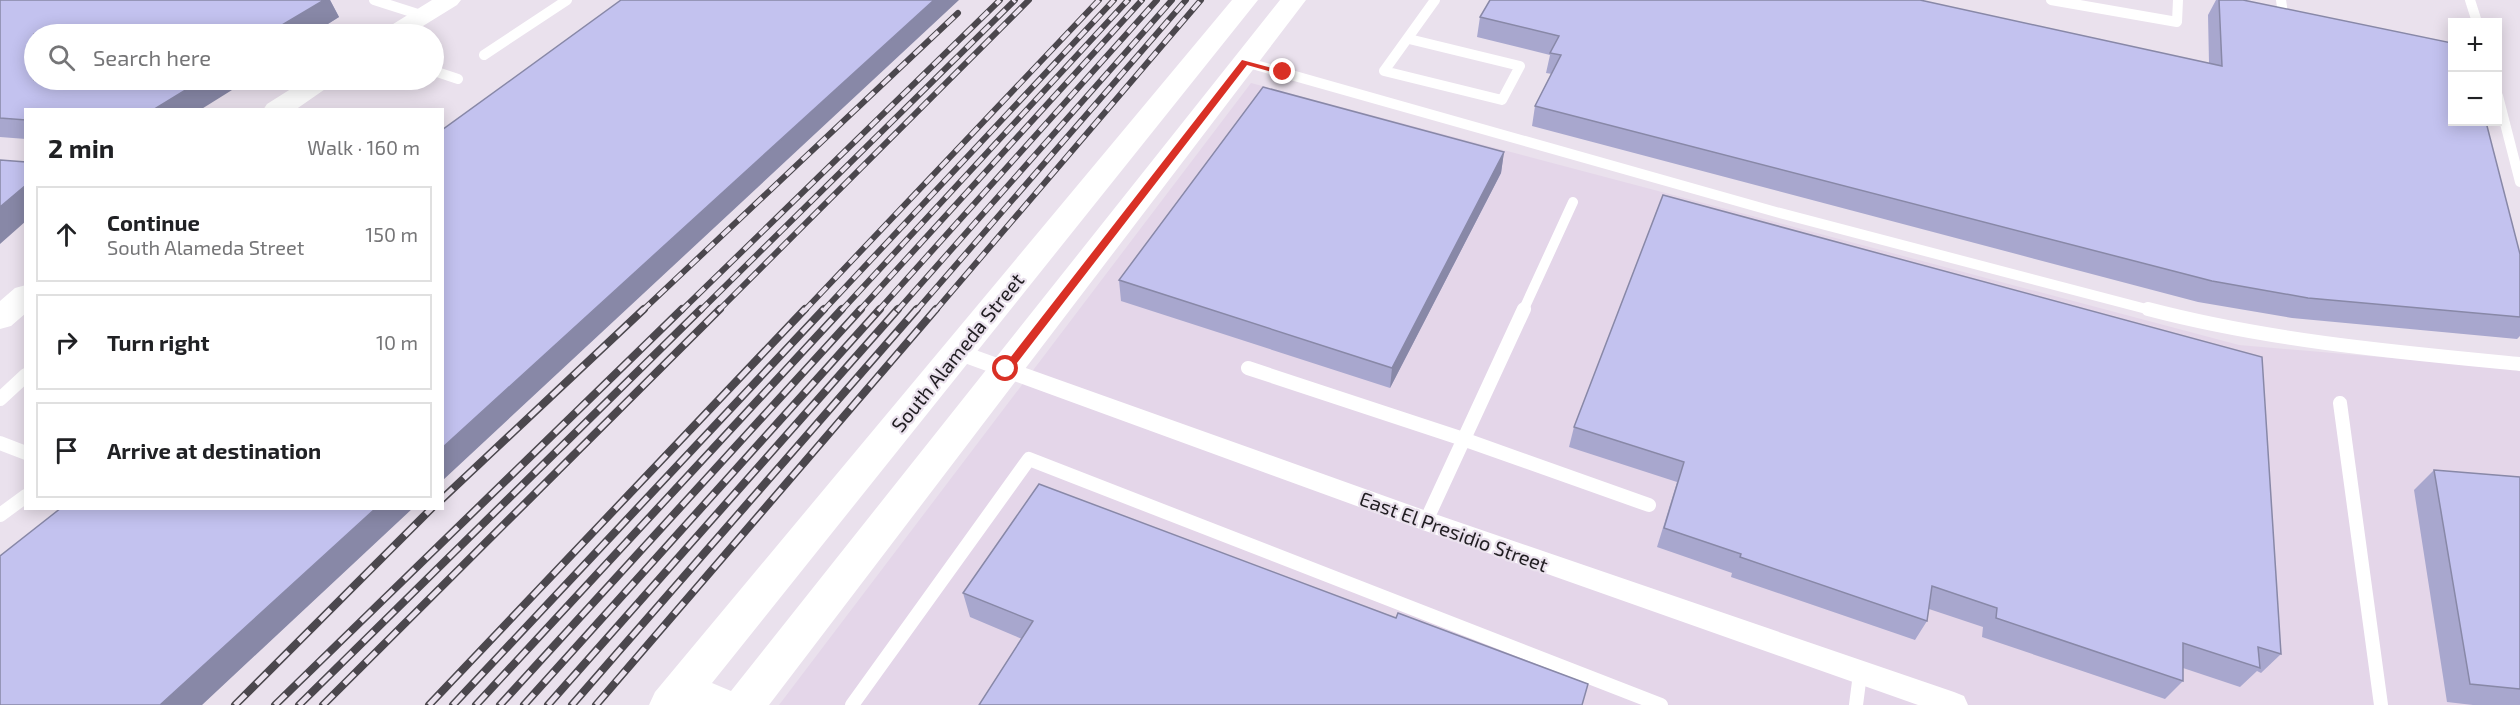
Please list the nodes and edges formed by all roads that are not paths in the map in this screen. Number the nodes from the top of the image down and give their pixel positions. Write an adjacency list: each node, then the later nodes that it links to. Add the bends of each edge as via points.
1 (374, 0): 11 (lane)
2 (449, 0): 11 (street)
3 (567, 0): 16 (lane)
4 (1245, 0): 27 (main road, South Alameda Street)
5 (1293, 0): 17 (main road)
6 (1435, 0): 15 (lane)
7 (2051, 0): 8 (lane, via 2177,22)
8 (2178, 0)
9 (2282, 0): 13 (lane, via 2284,20)
10 (2470, 0): 12 (lane)
11 (424, 16): 14 (street)
12 (2475, 18)
13 (2295, 22)
14 (411, 24)
15 (1410, 39): 15 (lane, via 1476,55 1520,66 1502,100 1384,71)
16 (484, 55)
17 (1245, 62): 28 (lane, via 1776,212 2210,325 2351,348); 30 (main road)
18 (444, 74): 19 (lane)
19 (458, 79)
20 (307, 90): 21 (street)
21 (279, 108)
22 (2502, 112): 23 (lane)
23 (2520, 182)
24 (1573, 202): 34 (lane)
25 (24, 298): 26 (street)
26 (0, 318)
27 (956, 351): 30 (street, East El Presidio Street); 42 (main road, South Alameda Street)
28 (2520, 364)
29 (1248, 368): 34 (lane)
30 (1006, 369): 40 (street, East El Presidio Street); 43 (main road)
31 (24, 377): 32 (lane)
32 (0, 399)
33 (2340, 403): 48 (lane)
34 (1463, 439): 38 (lane); 40 (lane)
35 (0, 443): 36 (lane)
36 (24, 452)
37 (24, 497): 39 (lane)
38 (1649, 505)
39 (0, 515)
40 (1426, 521): 41 (street, East El Presidio Street)
41 (1860, 674): 46 (lane); 47 (street, East El Presidio Street)
42 (690, 700)
43 (745, 705)
44 (852, 705): 45 (lane, via 1029,459)
45 (1661, 705)
46 (1856, 705)
47 (1954, 705)
48 (2382, 705)

